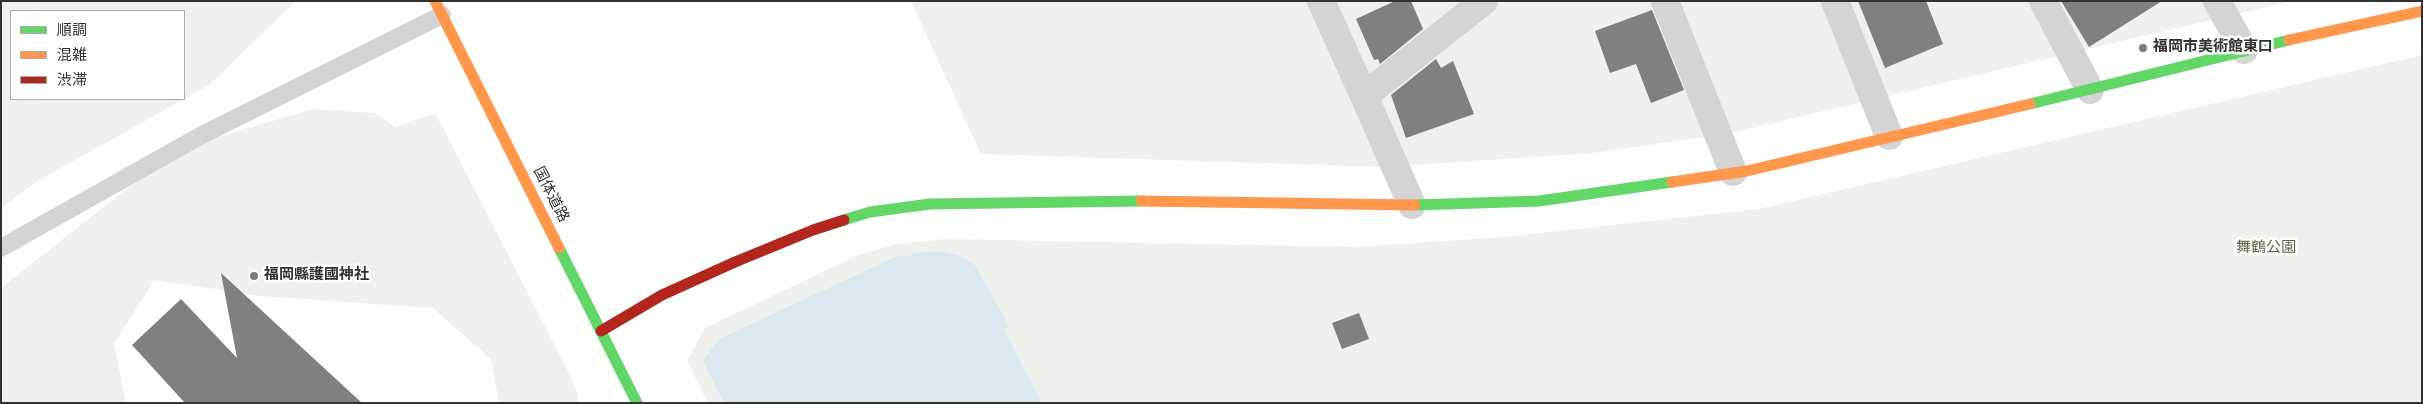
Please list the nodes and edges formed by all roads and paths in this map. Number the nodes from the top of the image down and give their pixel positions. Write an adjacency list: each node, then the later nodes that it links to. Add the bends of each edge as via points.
1 (1321, 1): 11 (street)
2 (1484, 1): 11 (street)
3 (1665, 1): 13 (street)
4 (1835, 1): 12 (street)
5 (2043, 1): 10 (street)
6 (2217, 1): 9 (street)
7 (439, 8): 15 (lane, via 200,136); 16 (street, 国体道路)
8 (2408, 9): 9 (street)
9 (2244, 50): 10 (street)
10 (2090, 90): 12 (street)
11 (1364, 96): 14 (street)
12 (1889, 136): 13 (street)
13 (1733, 172): 14 (street, via 1540,201)
14 (1412, 205): 16 (street, via 1096,201 930,204 870,212 813,230 734,262 662,295)
15 (1, 248)
16 (601, 331): 17 (street, 国体道路)
17 (637, 403)

